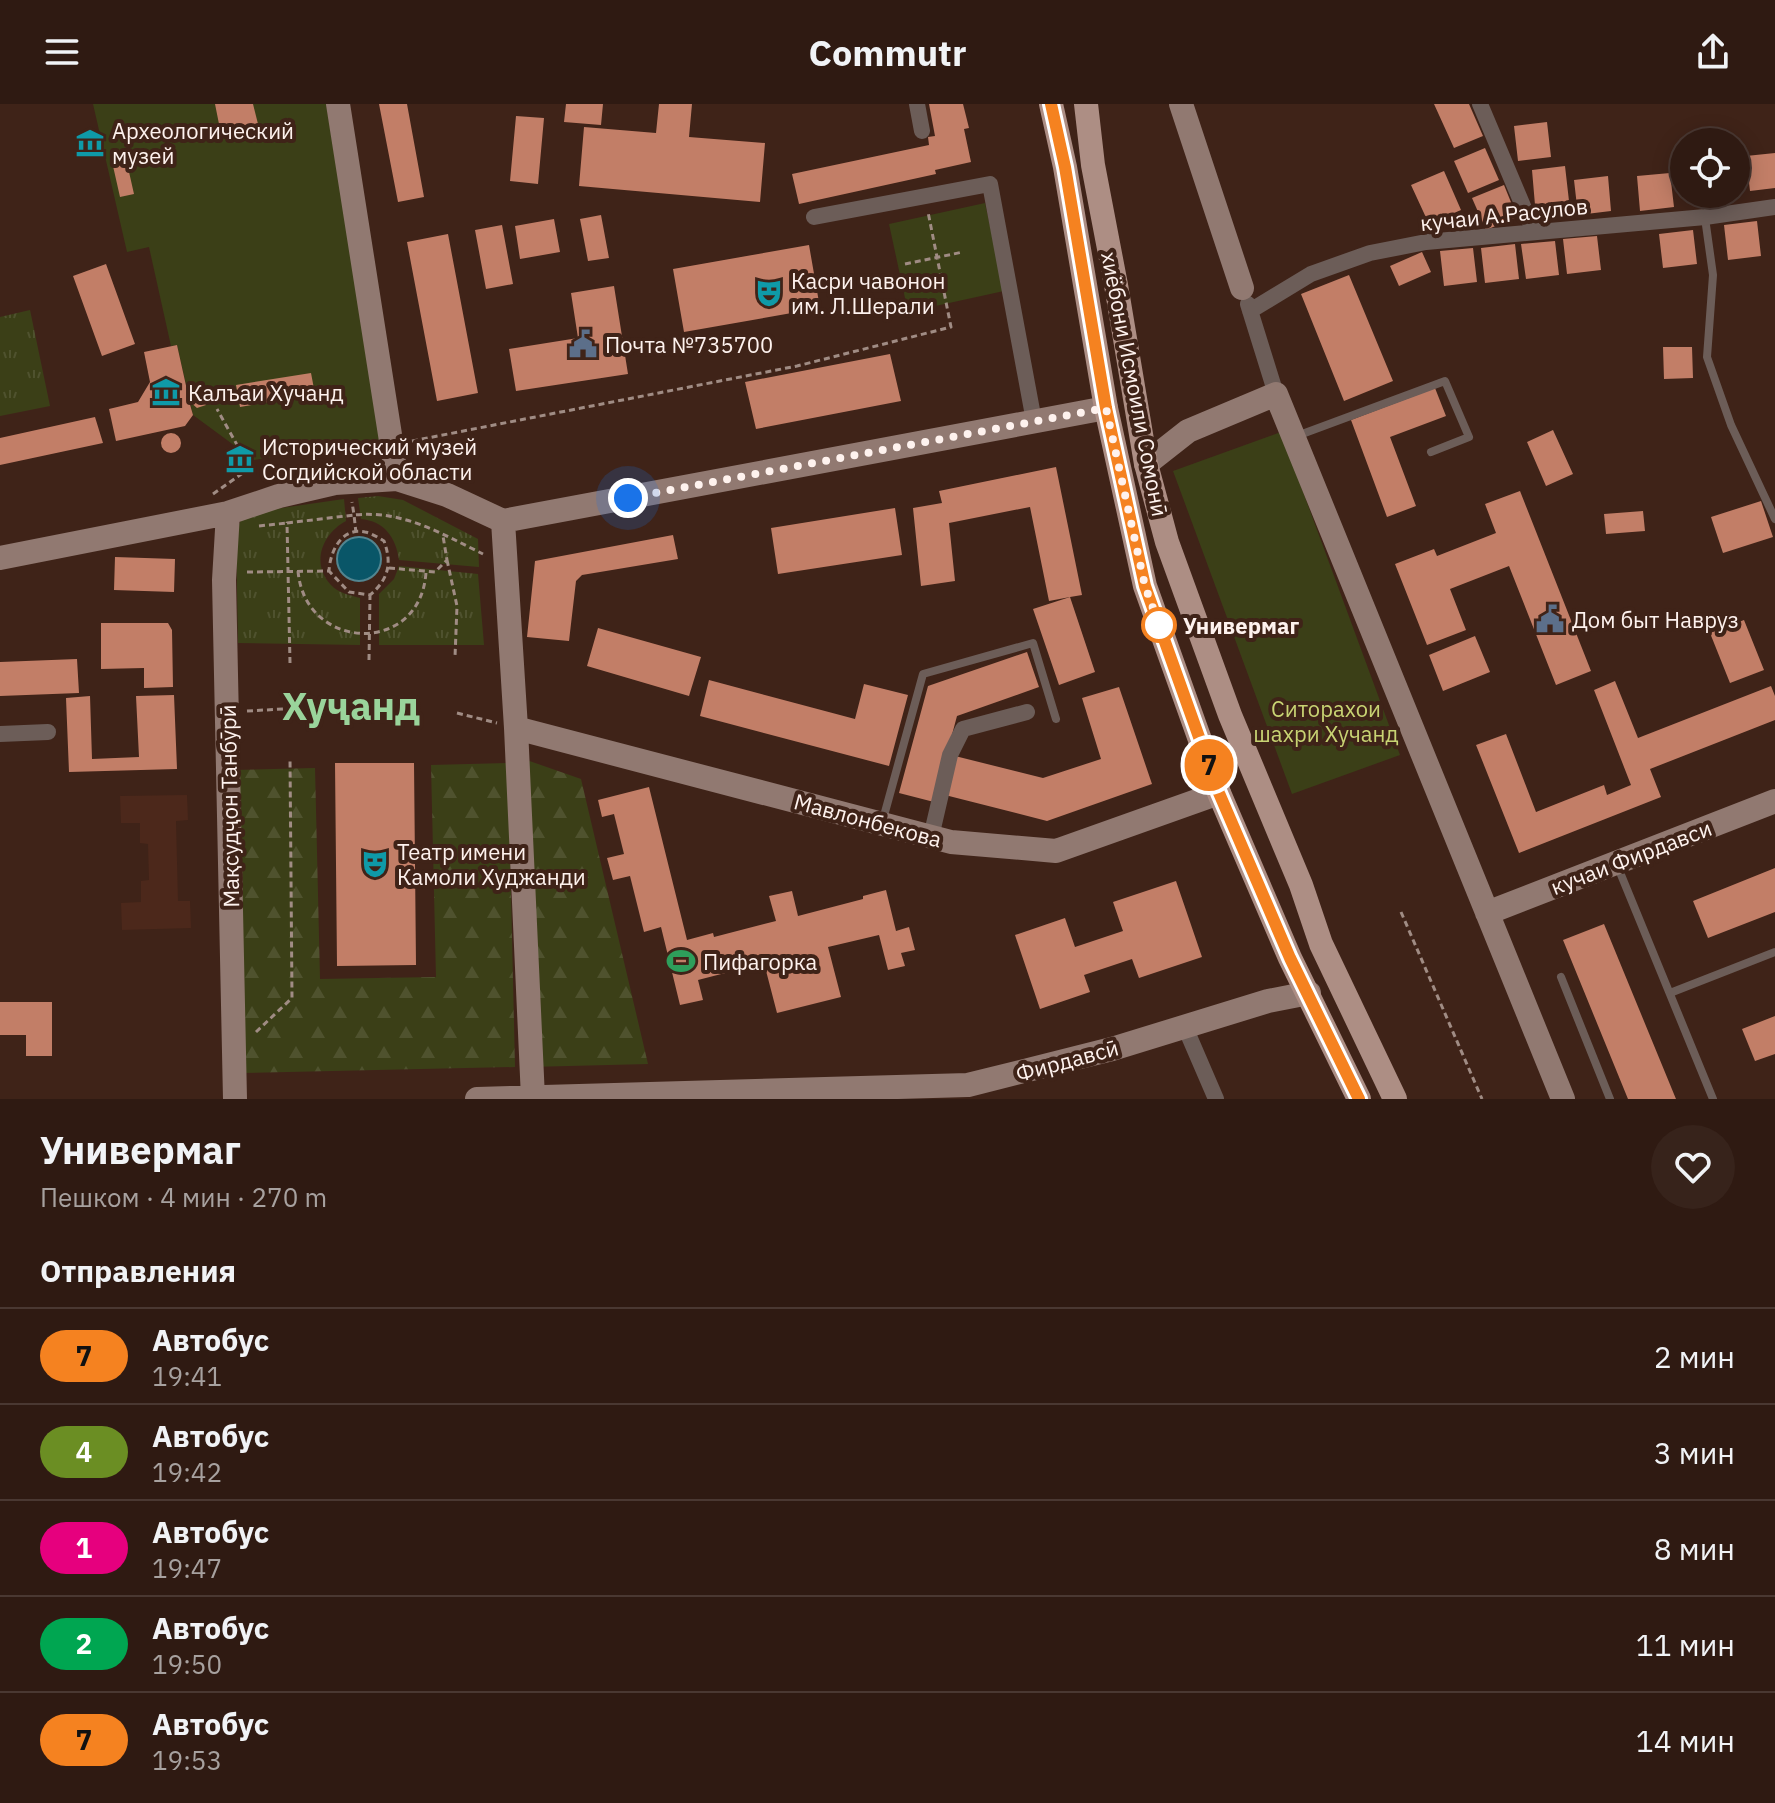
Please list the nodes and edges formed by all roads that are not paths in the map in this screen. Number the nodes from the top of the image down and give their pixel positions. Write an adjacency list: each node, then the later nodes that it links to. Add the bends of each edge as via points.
1 (338, 104): 19 (street)
2 (917, 104): 7 (street)
3 (1051, 104): 14 (main road)
4 (1086, 104): 18 (main road, хиёбони Исмоили Сомонӣ)
5 (1181, 104): 12 (street)
6 (1480, 104): 11 (street)
7 (922, 131)
8 (1775, 207): 10 (street, кучаи А.Расулов)
9 (814, 217): 15 (street, via 990,184)
10 (1705, 217): 11 (street, кучаи А.Расулов); 20 (lane, via 1713,275 1707,357 1731,425)
11 (1534, 232): 12 (street, кучаи А.Расулов, via 1370,253)
12 (1246, 300): 13 (street)
13 (1276, 394): 16 (street); 18 (street, via 1188,431)
14 (1106, 408): 15 (street); 29 (main road, via 1145,586)
15 (1034, 421): 22 (street)
16 (1294, 437): 17 (lane, via 1445,381 1469,437); 36 (street)
17 (1431, 452)
18 (1146, 464): 34 (main road, хиёбони Исмоили Сомонӣ, via 1167,542 1230,715)
19 (397, 479): 21 (street, via 279,496); 22 (street)
20 (1775, 519)
21 (238, 520): 23 (street, via 203,518); 45 (street, Мақсудҷон Танбӯрӣ, via 224,580)
22 (503, 521): 26 (street)
23 (0, 558)
24 (1027, 712): 32 (street, via 963,729 950,755)
25 (1056, 719): 31 (lane, via 1033,643 923,674)
26 (516, 728): 31 (street, Мавлонбекова); 43 (street)
27 (48, 732): 28 (street)
28 (0, 734)
29 (1219, 793): 32 (street, Мавлонбекова, via 1056,851); 35 (main road)
30 (1775, 801): 33 (street, кучаи Фирдавси)
31 (882, 824): 32 (street, Мавлонбекова)
32 (931, 837)
33 (1616, 864): 36 (street, кучаи Фирдавси); 40 (lane)
34 (1301, 885): 35 (main road, via 1287,900); 49 (main road, хиёбони Исмоили Сомонӣ, via 1321,944)
35 (1265, 897): 39 (main road)
36 (1487, 913): 50 (street)
37 (1775, 952): 40 (lane)
38 (1561, 977): 51 (lane)
39 (1309, 993): 41 (street, Фирдавсӣ); 48 (main road)
40 (1670, 993): 52 (lane)
41 (1185, 1027): 42 (street, Фирдавсӣ); 47 (street)
42 (967, 1092): 44 (street, Фирдавсӣ)
43 (533, 1098): 44 (street, Фирдавсӣ); 46 (street, Фирдавсӣ)
44 (560, 1098)
45 (235, 1099)
46 (477, 1099)
47 (1216, 1099)
48 (1359, 1099)
49 (1395, 1099)
50 (1563, 1099)
51 (1610, 1099)
52 (1713, 1099)

